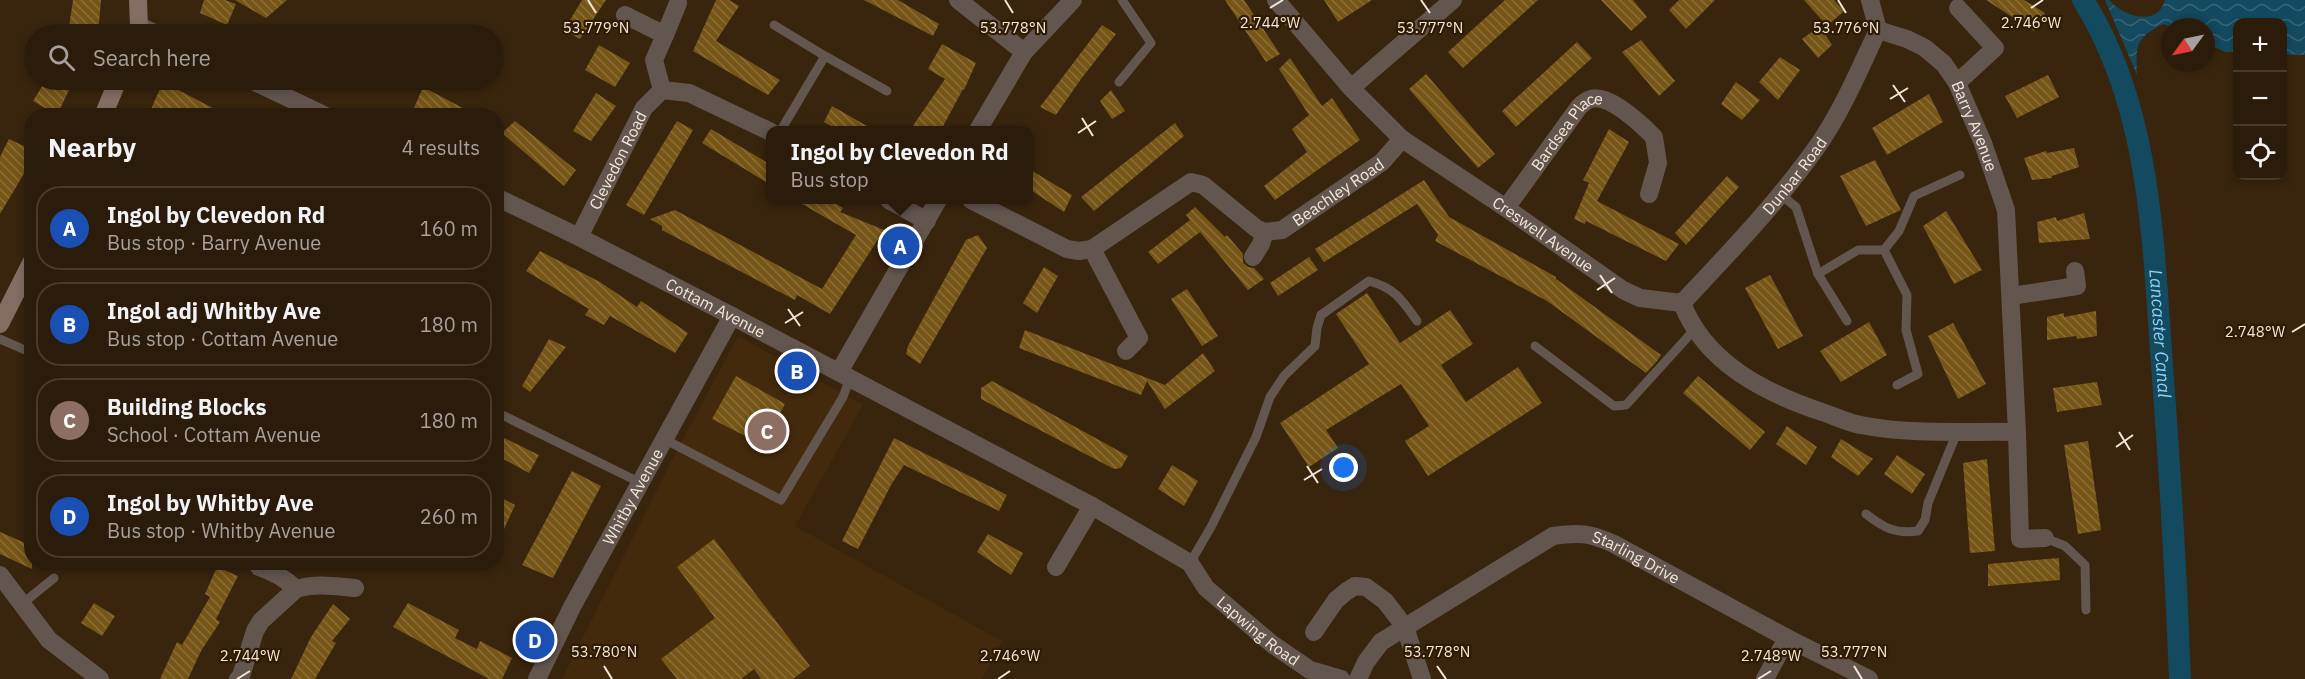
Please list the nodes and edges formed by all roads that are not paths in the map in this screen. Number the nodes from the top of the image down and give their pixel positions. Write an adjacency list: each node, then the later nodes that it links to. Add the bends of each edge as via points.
1 (138, 0): 11 (main road)
2 (958, 0): 15 (street)
3 (1073, 0): 15 (street)
4 (1122, 0): 17 (lane, via 1151,43)
5 (1276, 0): 19 (street, Creswell Avenue)
6 (1454, 0): 19 (street)
7 (1870, 0): 13 (street)
8 (678, 3): 14 (street)
9 (1958, 8): 18 (street, via 1995,48)
10 (625, 15): 14 (street)
11 (138, 24)
12 (774, 25): 16 (lane)
13 (1878, 30): 18 (street, Barry Avenue, via 1925,48); 32 (street, Dunbar Road, via 1839,111)
14 (665, 35): 22 (street, via 654,60)
15 (1024, 52): 27 (street)
16 (825, 56): 23 (lane); 26 (lane)
17 (1119, 82)
18 (1958, 83): 47 (street, Barry Avenue, via 2006,210)
19 (1351, 88): 29 (street, Creswell Avenue)
20 (114, 90): 24 (main road)
21 (271, 90): 25 (street)
22 (662, 90): 28 (street, via 689,93); 40 (street, Clevedon Road, via 644,108)
23 (887, 91)
24 (106, 108)
25 (309, 108)
26 (783, 126)
27 (980, 126)
28 (766, 130)
29 (1402, 140): 37 (street, Creswell Avenue); 39 (street, Beachley Road, via 1382,162 1282,230)
30 (1960, 175): 42 (lane, via 1914,196 1899,231)
31 (1649, 194): 37 (street, Bardsea Place, via 1658,163 1654,137 1615,104 1602,98 1591,99 1579,107)
32 (1780, 194): 45 (lane, via 1796,207); 48 (street, Dunbar Road)
33 (504, 201): 40 (street, Cottam Avenue)
34 (896, 204): 38 (street)
35 (936, 204): 38 (street)
36 (979, 204): 41 (street, via 1066,249)
37 (1506, 208): 48 (street, Creswell Avenue, via 1623,290 1640,298)
38 (927, 221): 58 (street)
39 (1265, 232): 41 (street, via 1248,224 1203,185 1191,182); 43 (street)
40 (579, 237): 49 (street, Cottam Avenue)
41 (1092, 249): 57 (street, via 1139,338)
42 (1884, 250): 45 (lane, via 1858,250); 59 (lane, via 1907,295 1906,330 1918,374)
43 (1253, 257)
44 (2074, 271): 47 (street, via 2078,286)
45 (1818, 274): 51 (lane)
46 (24, 277): 52 (main road)
47 (2011, 296): 62 (street, Barry Avenue)
48 (1682, 303): 53 (street)
49 (732, 316): 58 (street, Cottam Avenue); 63 (street, Whitby Avenue)
50 (1417, 321): 68 (lane, via 1401,298 1386,286 1369,281 1322,315 1315,346 1284,376 1270,397 1256,437)
51 (1847, 321)
52 (0, 324)
53 (1695, 329): 55 (lane, via 1626,405 1614,406); 61 (street, via 1725,361 1756,385 1808,407 1860,425)
54 (0, 339): 56 (lane)
55 (1535, 346)
56 (24, 350)
57 (1126, 351)
58 (845, 375): 63 (lane, via 843,397 781,500); 65 (street, Cottam Avenue)
59 (1897, 385)
60 (504, 416): 64 (lane)
61 (1958, 430): 62 (street); 66 (lane, via 1918,531 1901,534)
62 (2017, 432): 67 (street, Barry Avenue, via 2020,539)
63 (664, 439): 64 (street, Whitby Avenue)
64 (639, 482): 82 (street, Whitby Avenue)
65 (1092, 506): 68 (street, Cottam Avenue); 69 (street)
66 (1866, 514)
67 (2045, 538): 76 (lane, via 2065,546 2085,565)
68 (1190, 563): 83 (street, Lapwing Road, via 1206,588 1272,644 1310,670)
69 (1056, 567)
70 (268, 570): 74 (street)
71 (0, 576): 75 (street)
72 (54, 578): 75 (lane)
73 (355, 588): 74 (street, via 324,584)
74 (296, 589): 81 (street, via 261,621)
75 (22, 604): 80 (street, via 50,640)
76 (2085, 610)
77 (1405, 627): 78 (street, via 1385,601 1366,587 1355,586 1336,600); 79 (street, Starling Drive, via 1553,536 1578,532 1614,544); 84 (street, Starling Drive, via 1381,642); 85 (street)
78 (1314, 632)
79 (1787, 639): 86 (street); 87 (street, Starling Drive)
80 (100, 679)
81 (238, 679)
82 (537, 679)
83 (1341, 679)
84 (1359, 679)
85 (1422, 679)
86 (1765, 679)
87 (1869, 679)

